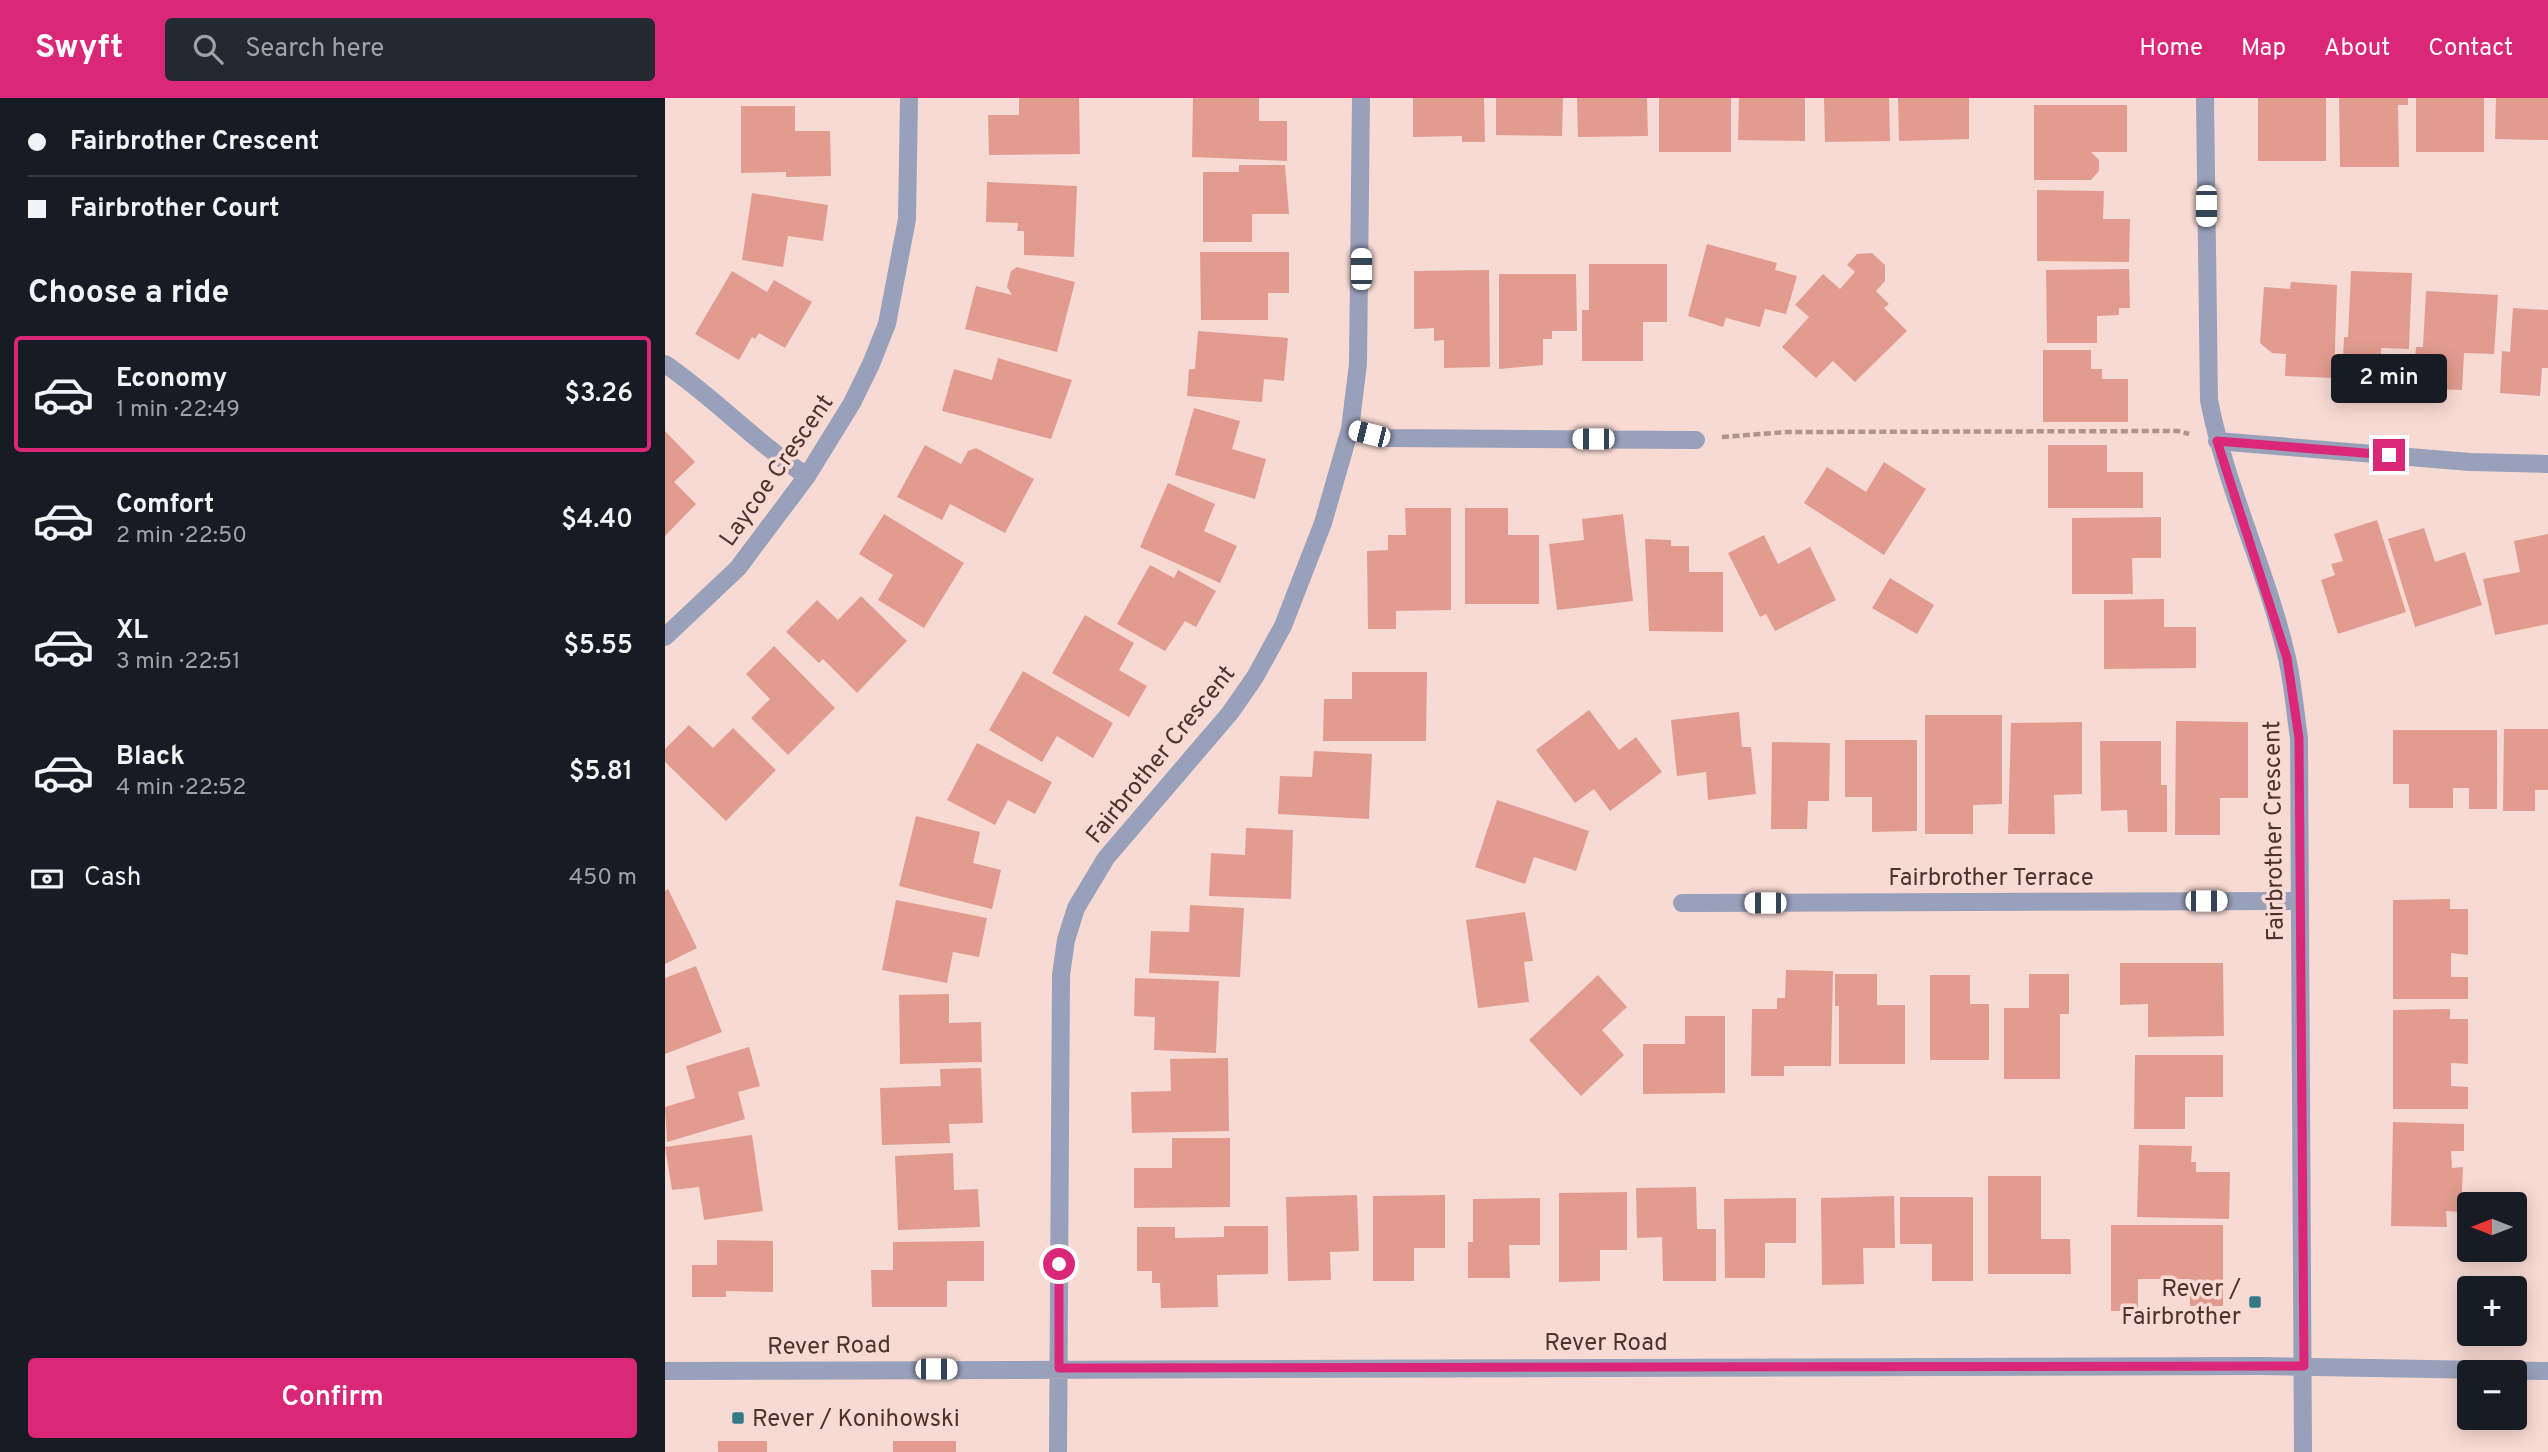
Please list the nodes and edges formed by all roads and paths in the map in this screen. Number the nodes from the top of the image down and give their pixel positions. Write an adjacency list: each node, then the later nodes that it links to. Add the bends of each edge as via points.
1 (909, 98): 10 (street, Laycoe Crescent, via 907,219 887,324 852,403)
2 (1361, 98): 5 (street, Fairbrother Crescent, via 1358,364)
3 (2205, 98): 8 (street, Fairbrother Crescent, via 2207,369)
4 (665, 364): 10 (street)
5 (1350, 429): 7 (street, via 1387,438); 15 (street, Fairbrother Crescent, via 1338,480 1304,576 1255,677 1230,713 1105,858 1076,908 1066,940 1061,975)
6 (2184, 433): 7 (path, via 1780,433)
7 (1696, 439)
8 (2217, 441): 9 (street); 12 (street, Fairbrother Crescent, via 2287,658 2299,738)
9 (2548, 464)
10 (807, 476): 11 (street, Laycoe Crescent, via 738,568)
11 (665, 637)
12 (2300, 901): 13 (street, Fairbrother Terrace); 14 (street, Fairbrother Crescent)
13 (1682, 903)
14 (2304, 1366): 15 (street, Rever Road); 17 (street, Rever Road); 19 (street, Fairbrother Crescent)
15 (1059, 1368): 16 (street, Rever Road); 18 (street, Fairbrother Crescent)
16 (665, 1371)
17 (2548, 1371)
18 (1058, 1452)
19 (2303, 1452)

